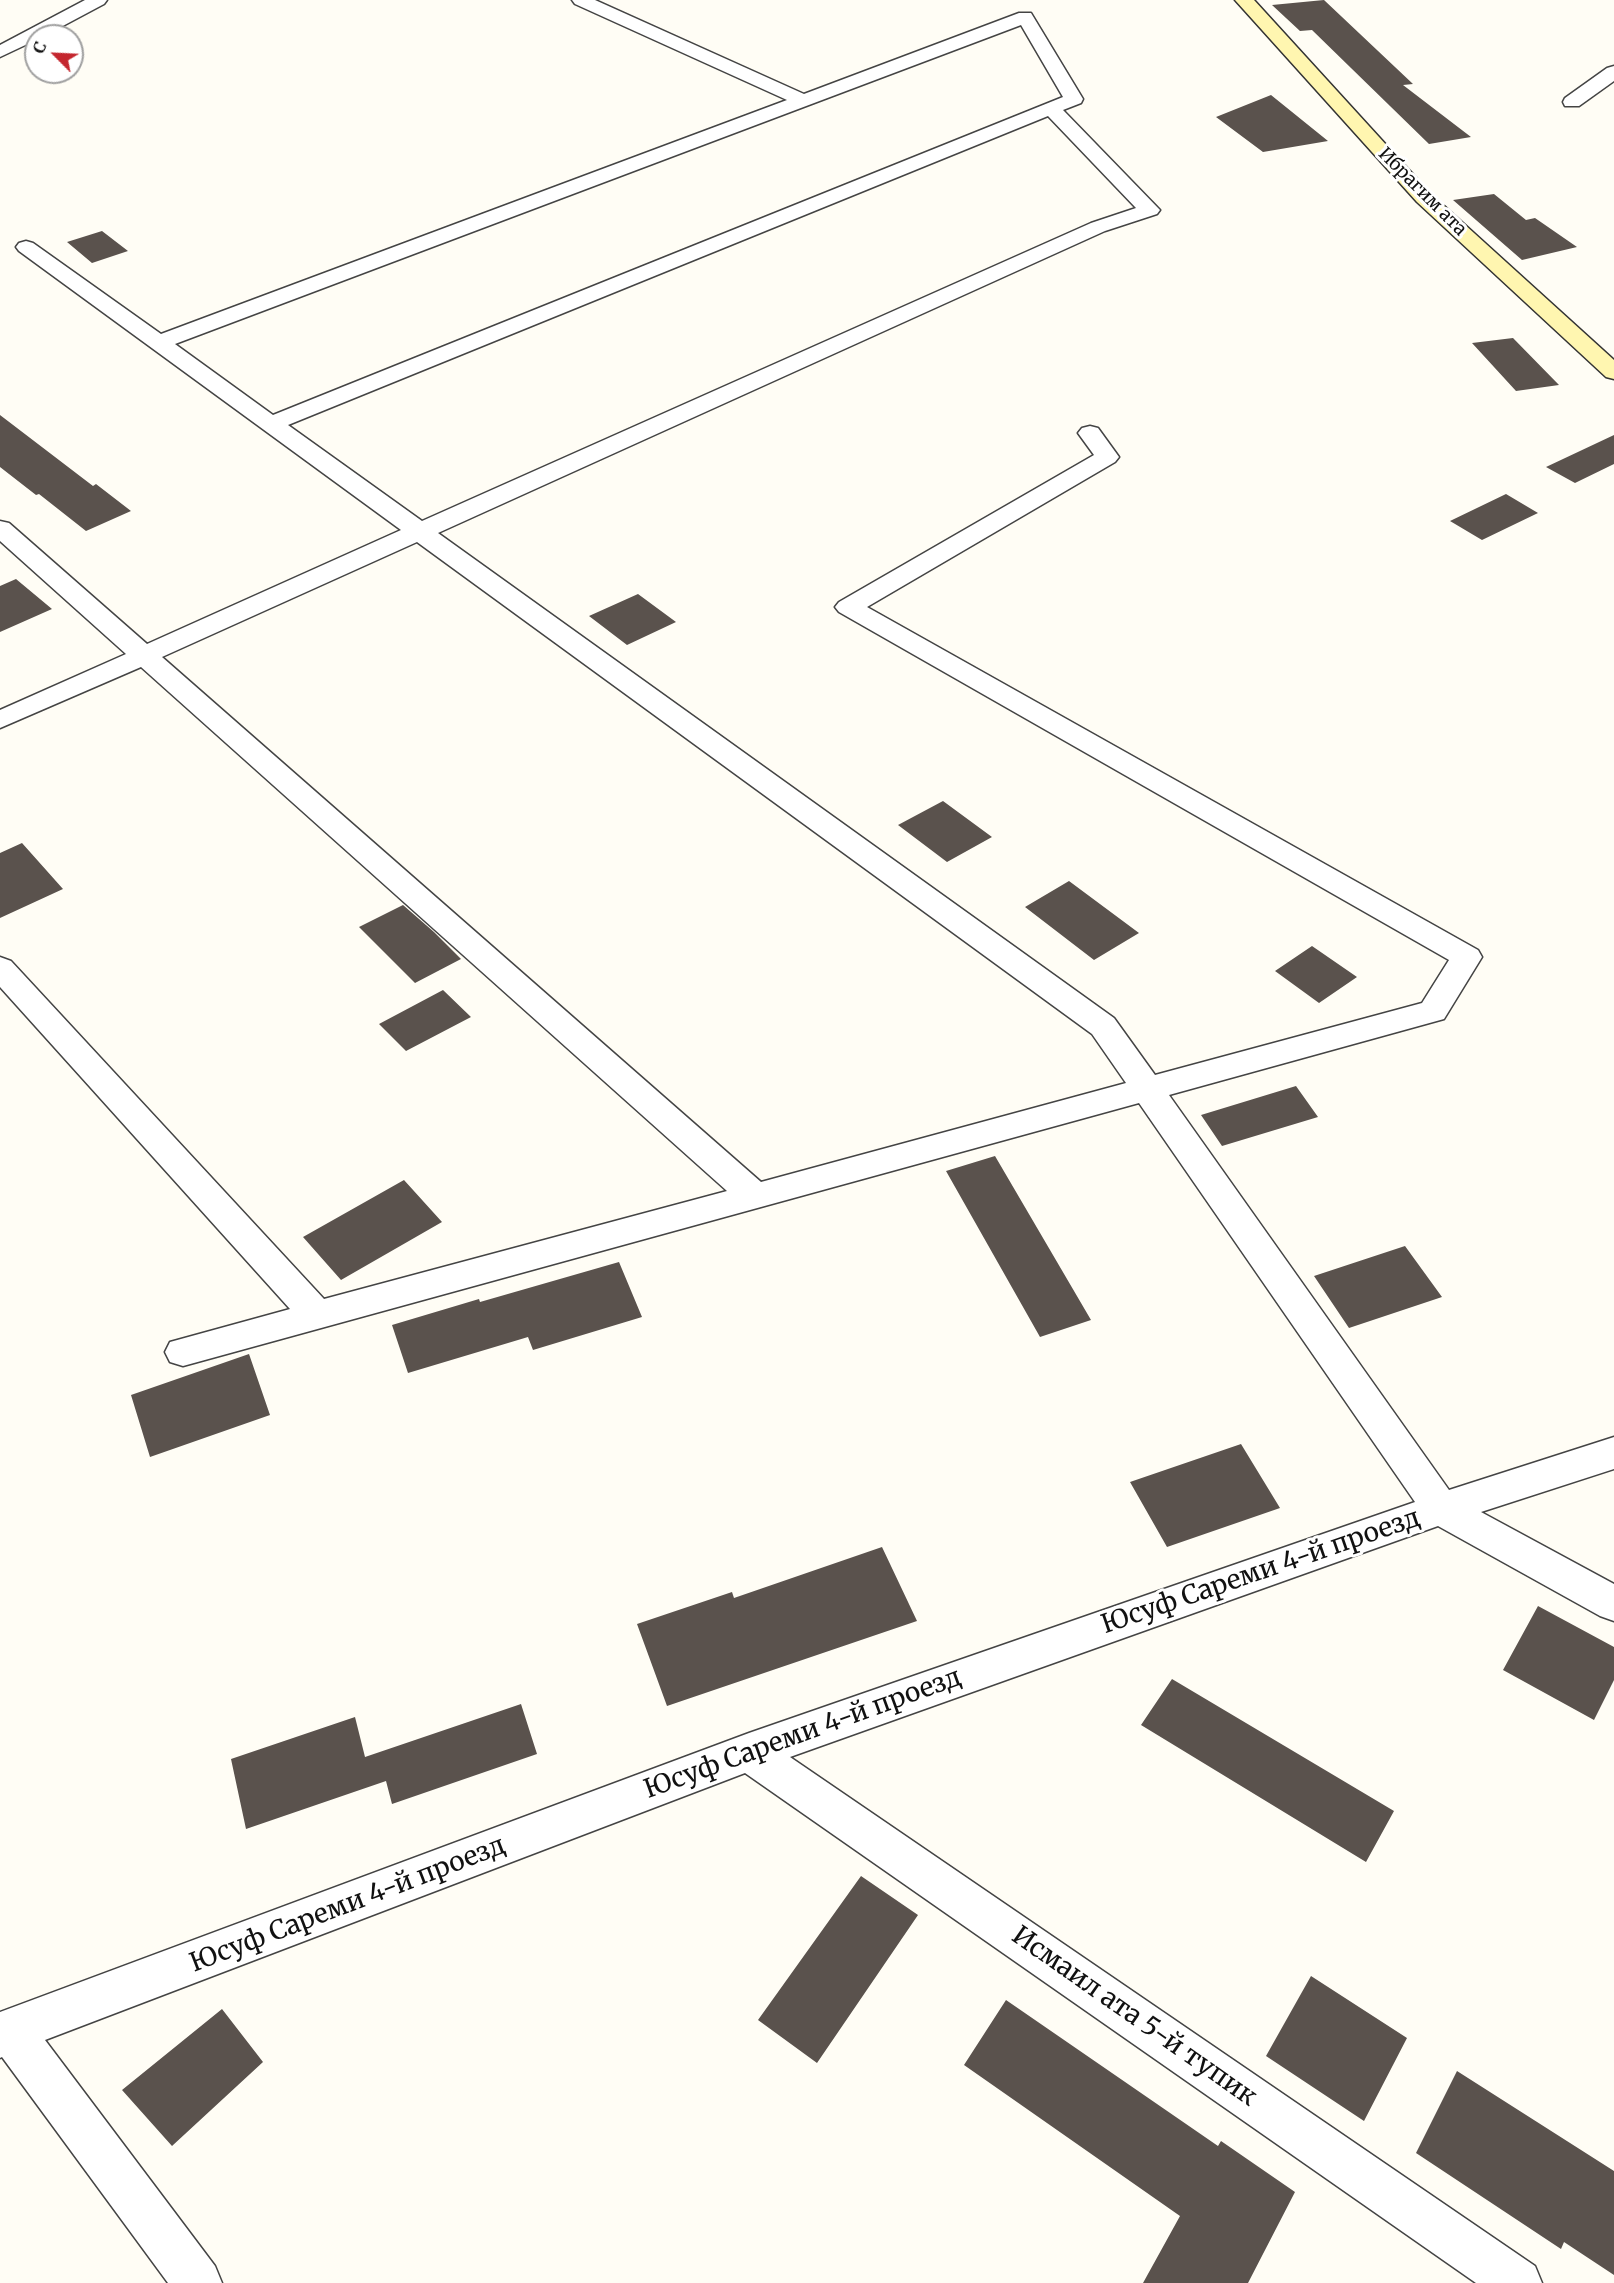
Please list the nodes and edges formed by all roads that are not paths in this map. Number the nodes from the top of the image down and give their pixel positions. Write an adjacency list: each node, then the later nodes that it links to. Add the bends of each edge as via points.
1 (98, 0): 4 (street)
2 (580, 0): 6 (street)
3 (1244, 0): 11 (street, Ибрагим ата, via 1424,198)
4 (0, 52)
5 (1614, 72): 7 (street)
6 (804, 101): 8 (street, via 1025,17 1074,99); 10 (street)
7 (1572, 102)
8 (1050, 108): 12 (street); 15 (street, via 1150,210 1098,227)
9 (26, 247): 10 (street)
10 (158, 343): 12 (street)
11 (1613, 370)
12 (271, 424): 15 (street)
13 (1090, 433): 19 (street, via 1107,457 848,607 1467,957 1433,1011)
14 (0, 528): 16 (street)
15 (420, 532): 16 (street); 19 (street, via 1103,1026)
16 (145, 655): 17 (street); 20 (street)
17 (0, 720)
18 (0, 968): 21 (street)
19 (1147, 1089): 20 (street); 24 (street)
20 (755, 1196): 21 (street)
21 (317, 1315): 22 (street)
22 (183, 1352)
23 (1614, 1453): 24 (street, Юсуф Сареми 4-й проезд)
24 (1441, 1509): 25 (street); 26 (street, Юсуф Сареми 4-й проезд)
25 (1614, 1604)
26 (749, 1752): 27 (street, Юсуф Сареми 4-й проезд); 29 (street, Исмаил ата 5-й тупик)
27 (6, 2034): 28 (street)
28 (198, 2283)
29 (1518, 2283)

